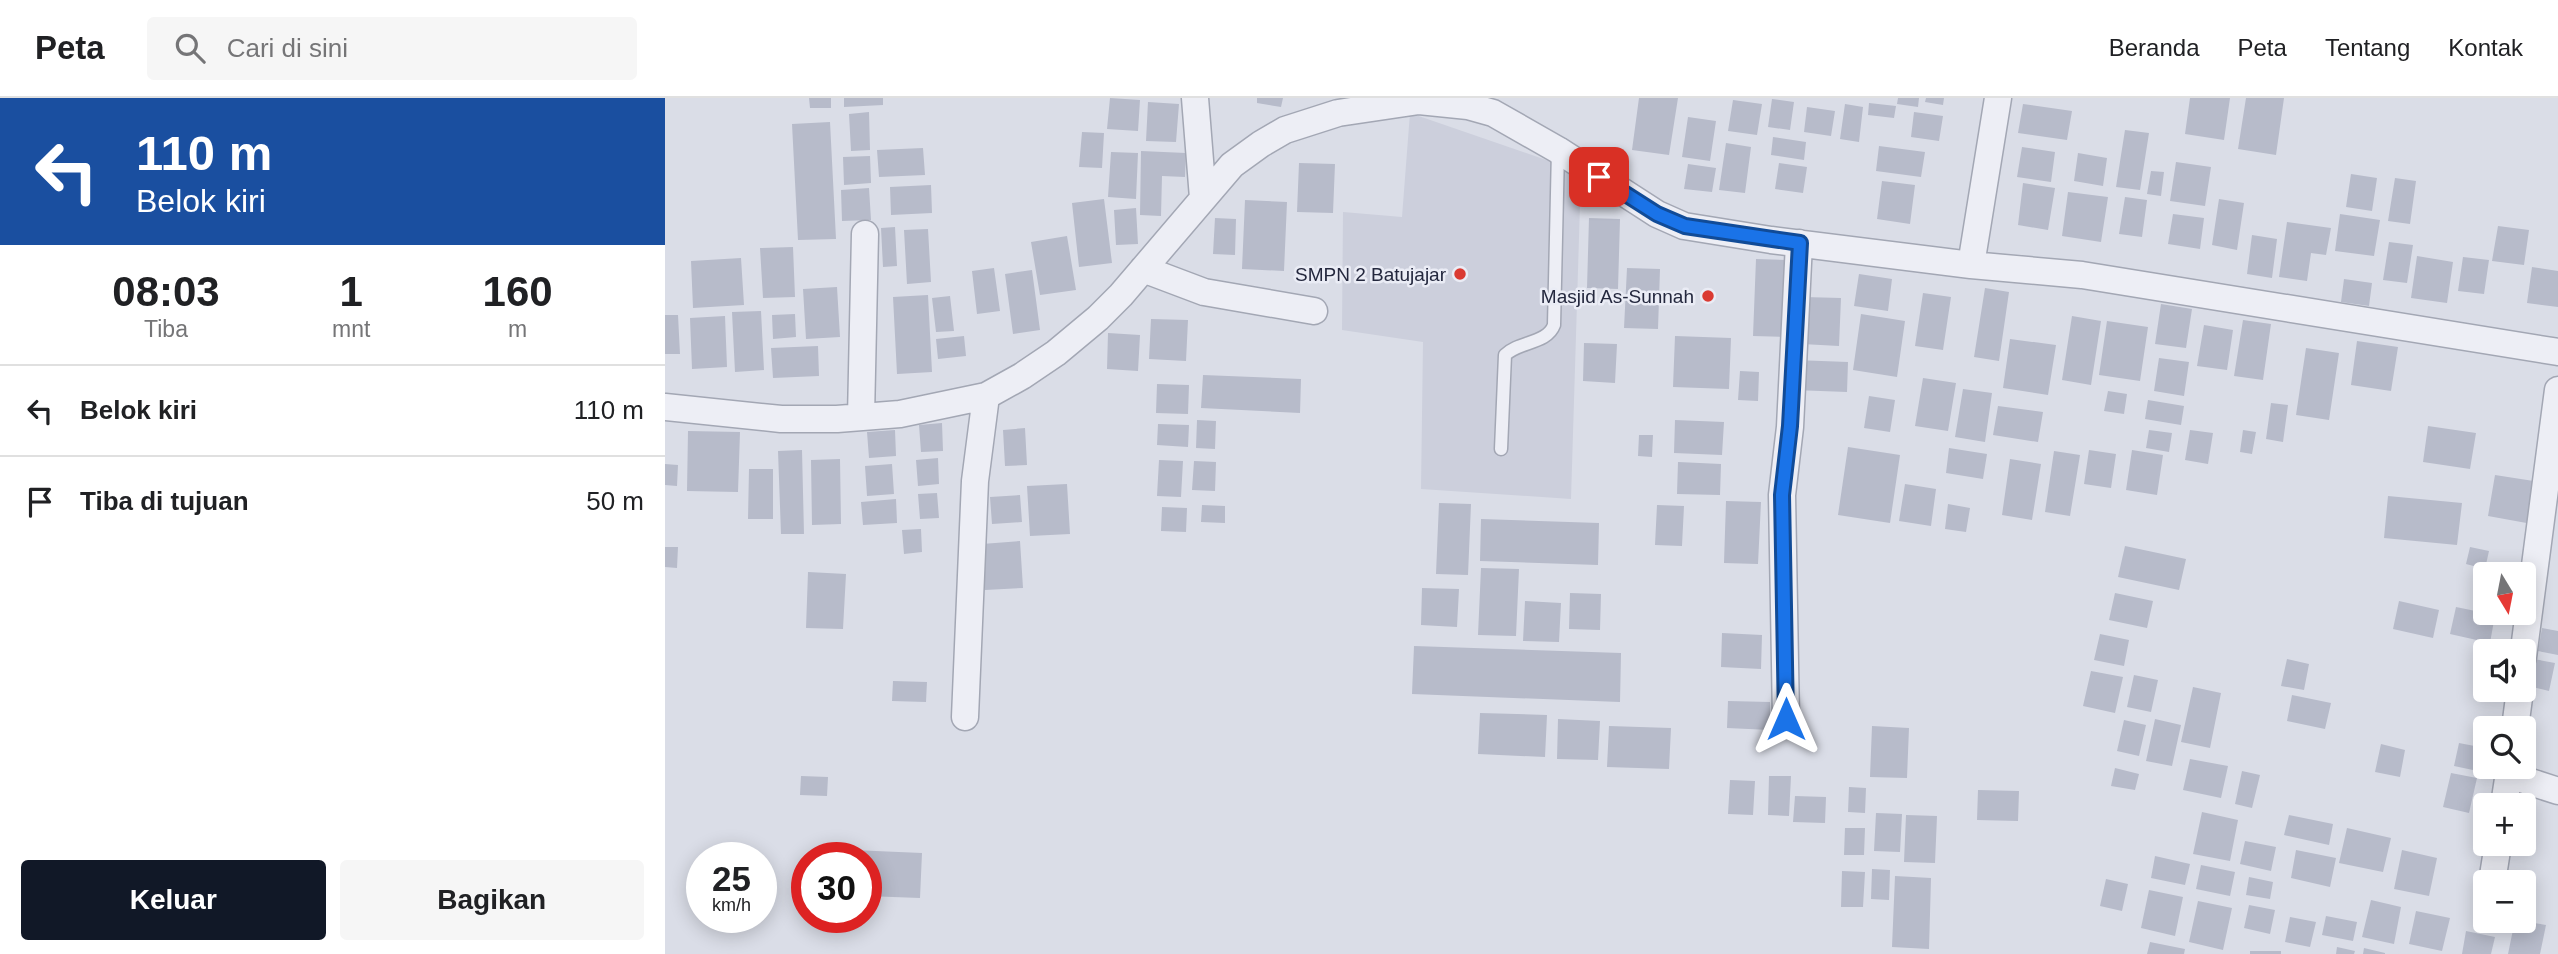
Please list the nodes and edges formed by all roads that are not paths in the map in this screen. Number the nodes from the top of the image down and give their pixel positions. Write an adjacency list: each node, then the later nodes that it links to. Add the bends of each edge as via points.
1 (1195, 98): 5 (street)
2 (1998, 98): 8 (street)
3 (1309, 110): 4 (street, via 1338,113 1437,102 1485,109); 5 (street, via 1232,165)
4 (1558, 150): 7 (street, via 1668,220); 16 (lane, via 1554,325 1547,336 1505,355)
5 (1203, 198): 9 (street)
6 (865, 234): 15 (street)
7 (1800, 243): 8 (street); 19 (street, via 1782,495)
8 (1971, 265): 11 (street, via 2095,277)
9 (1143, 269): 10 (street, via 1204,292); 13 (street, via 1098,318 1056,353)
10 (1314, 311)
11 (2558, 352)
12 (2558, 390): 17 (street)
13 (986, 396): 15 (street); 18 (street, via 975,481)
14 (665, 407): 15 (street, via 794,420)
15 (861, 417)
16 (1501, 449)
17 (2525, 639)
18 (965, 717)
19 (1786, 719)
20 (2529, 779): 21 (street)
21 (2558, 791)

